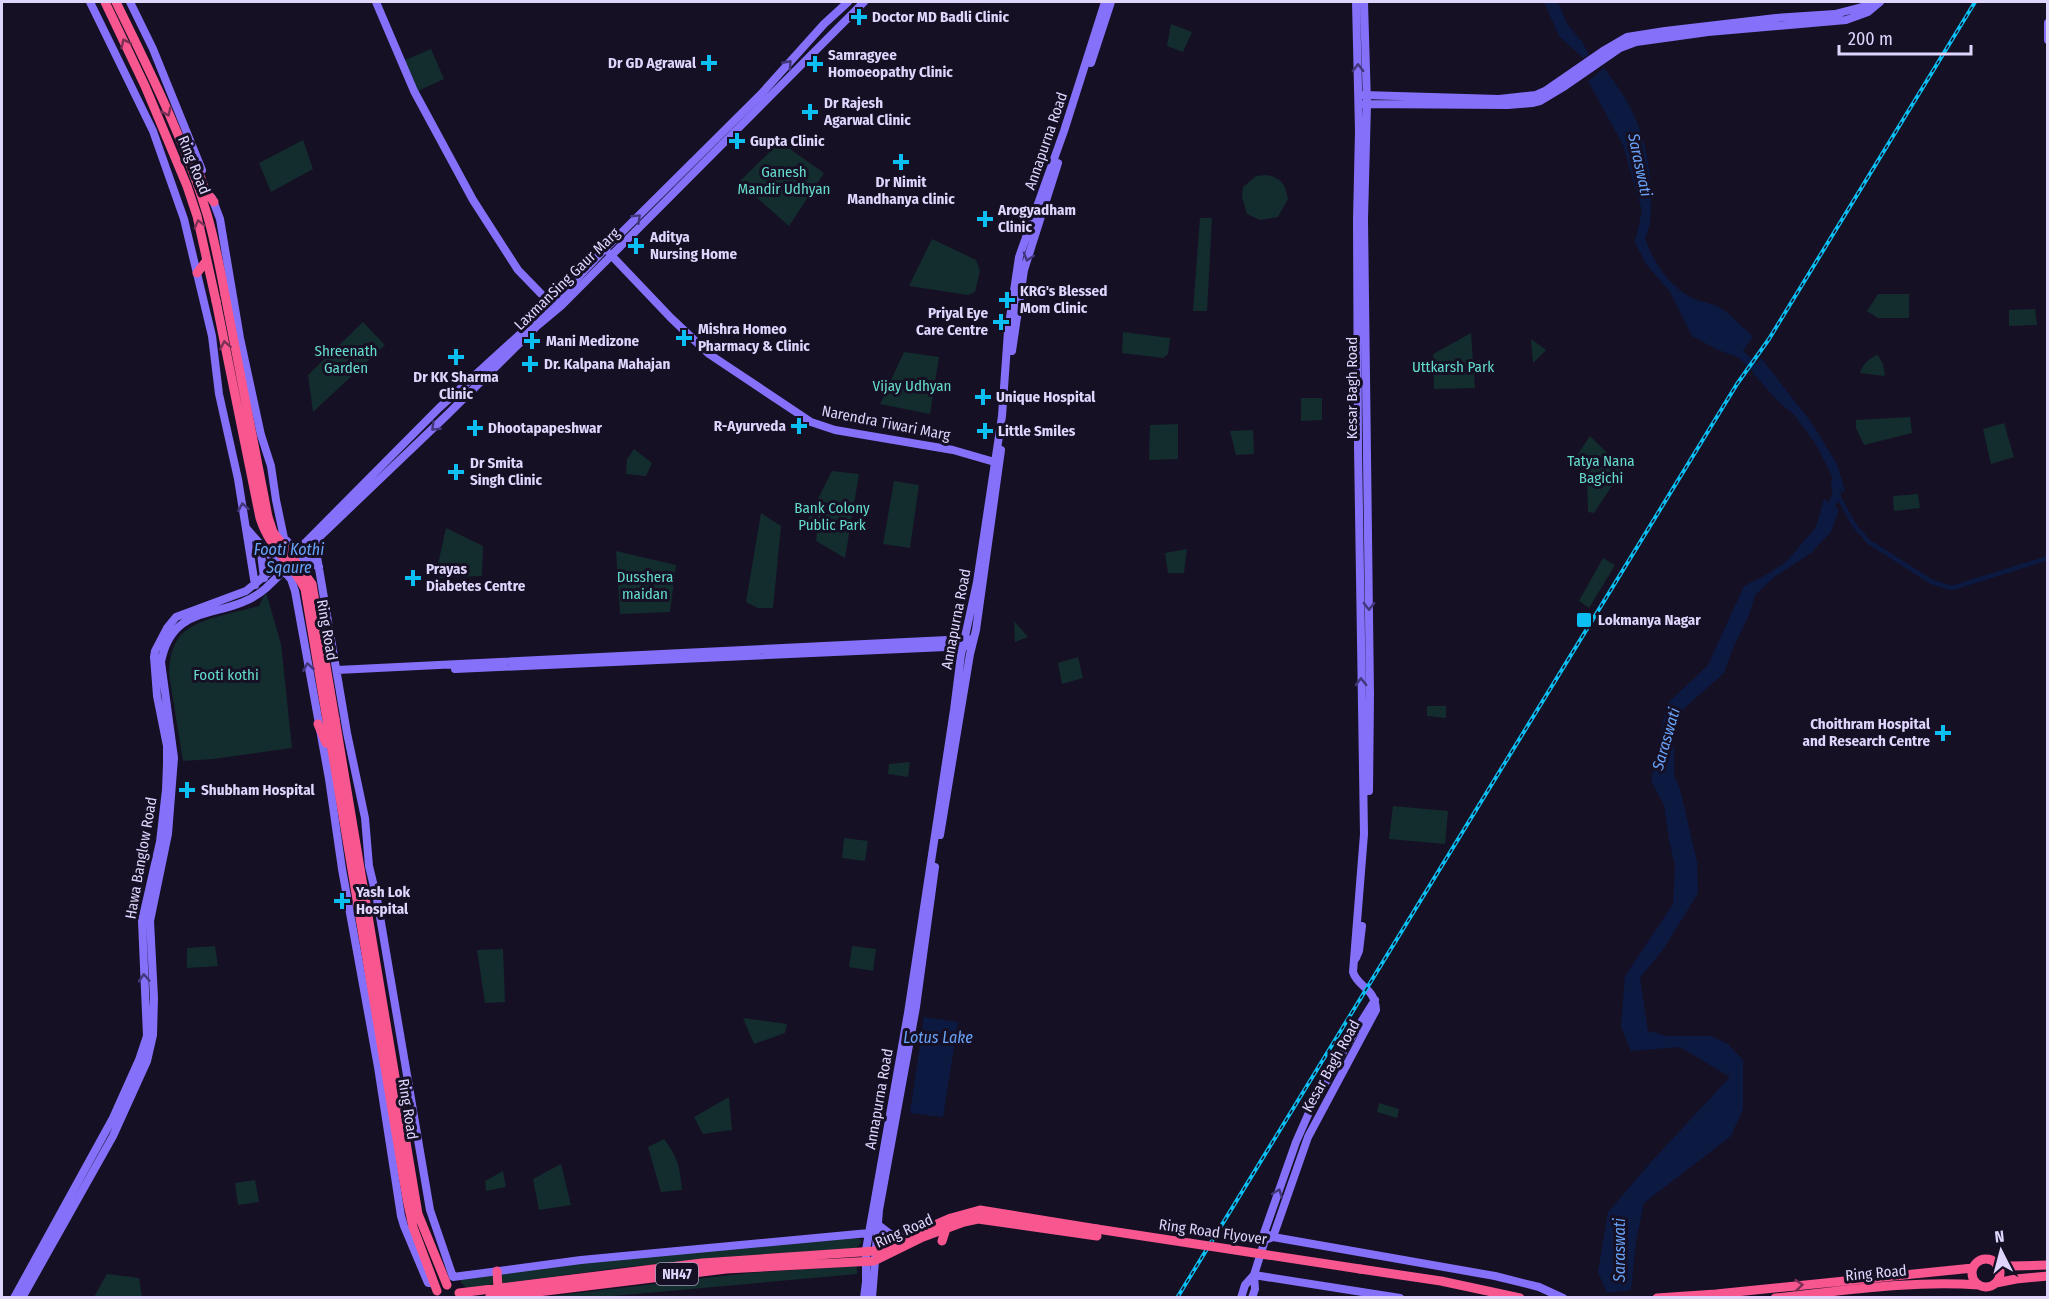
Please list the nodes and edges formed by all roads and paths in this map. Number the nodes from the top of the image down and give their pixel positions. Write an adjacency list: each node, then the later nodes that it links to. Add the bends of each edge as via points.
1 (90, 2): 23 (main road, via 153,131 184,219)
2 (105, 2): 22 (highway, Ring Road, one-way to 2, via 187,186)
3 (116, 2): 18 (highway, Ring Road, one-way to 18)
4 (130, 2): 19 (main road, via 153,49)
5 (376, 2): 25 (main road, via 414,92 473,200 518,270)
6 (848, 2): 20 (main road, LaxmanSing Gaur Marg, one-way to 6, via 764,92)
7 (864, 2): 21 (main road, LaxmanSing Gaur Marg)
8 (1105, 2): 26 (main road, Annapurna Road, via 1018,257)
9 (1111, 2): 26 (main road, Annapurna Road, one-way to 26, via 1024,270)
10 (1356, 2): 17 (main road, Kesar Bagh Road, one-way to 10)
11 (1364, 2): 17 (main road, Kesar Bagh Road)
12 (1871, 2): 16 (main road, via 1835,14 1636,35 1619,40)
13 (1880, 2): 16 (main road, via 1868,12 1846,20 1652,39)
14 (2048, 23): 15 (main road)
15 (2048, 40)
16 (1605, 53): 17 (main road, via 1549,96 1532,103)
17 (1363, 99): 42 (main road, Kesar Bagh Road, one-way to 42, via 1370,694); 42 (main road, Kesar Bagh Road, one-way to 17, via 1358,447 1357,220)
18 (186, 157): 19 (highway, via 196,164); 24 (highway, Ring Road, via 208,220)
19 (214, 202): 28 (main road)
20 (605, 249): 21 (main road, Narendra Tiwari Marg); 25 (main road, LaxmanSing Gaur Marg)
21 (611, 255): 26 (main road, Narendra Tiwari Marg, via 709,354 811,422 844,432 953,450); 29 (main road, LaxmanSing Gaur Marg, one-way to 29)
22 (207, 260): 23 (highway); 24 (highway, Ring Road)
23 (197, 273): 27 (main road, one-way to 23)
24 (221, 298): 40 (highway, Ring Road, bridge, via 268,517 273,532 312,584)
25 (552, 305): 30 (main road, LaxmanSing Gaur Marg, via 440,408)
26 (997, 463): 37 (main road, Annapurna Road); 38 (main road, Annapurna Road)
27 (246, 528): 31 (main road); 36 (main road)
28 (284, 538): 30 (main road); 32 (main road)
29 (317, 541): 32 (main road, LaxmanSing Gaur Marg); 33 (main road)
30 (306, 542): 32 (main road, LaxmanSing Gaur Marg)
31 (260, 545): 34 (main road); 35 (main road)
32 (297, 552): 33 (main road); 34 (main road, LaxmanSing Gaur Marg)
33 (319, 567): 39 (main road)
34 (280, 568): 35 (main road, Hawa Banglow Road); 40 (main road, one-way to 34, via 295,591 291,579); 71 (main road, Hawa Banglow Road, via 255,597 185,620 164,648 161,662 174,758 171,814 150,921 153,1035 147,1061 113,1136)
35 (264, 578): 36 (main road, Hawa Banglow Road)
36 (255, 585): 70 (main road, Hawa Banglow Road, one-way to 36, via 113,1118 147,1036 142,921 159,842 167,764 155,651 176,617)
37 (973, 642): 38 (main road); 41 (main road, Annapurna Road)
38 (964, 643): 39 (main road); 41 (main road, Annapurna Road)
39 (338, 672): 43 (main road, via 365,818)
40 (326, 721): 43 (highway, Ring Road); 45 (main road); 45 (highway, Ring Road)
41 (947, 772): 46 (main road, Annapurna Road, via 916,1007); 48 (main road, Annapurna Road)
42 (1366, 774): 44 (main road, Kesar Bagh Road, via 1353,970)
43 (364, 867): 50 (main road, via 377,899 430,1210); 53 (highway, Ring Road, via 418,1214)
44 (1376, 1000): 49 (main road, Kesar Bagh Road, via 1376,1010 1308,1137); 52 (main road, one-way to 44, via 1311,1108)
45 (382, 1066): 68 (highway, Ring Road, via 410,1215)
46 (877, 1224): 51 (main road, via 890,1234); 55 (main road, Annapurna Road)
47 (946, 1229): 54 (highway); 55 (highway, Ring Road); 60 (highway, Ring Road Flyover, via 978,1219)
48 (869, 1233): 55 (main road, Annapurna Road); 59 (main road)
49 (1274, 1233): 52 (main road); 80 (main road, via 1495,1276 1539,1287)
50 (438, 1236): 53 (highway); 59 (main road, via 453,1277)
51 (906, 1237): 55 (highway, Ring Road / NH47); 60 (highway, Ring Road Flyover / NH47, bridge, via 980,1210)
52 (1264, 1237): 61 (main road)
53 (429, 1240): 65 (highway, Ring Road)
54 (942, 1241)
55 (870, 1256): 67 (highway, Ring Road, via 702,1263); 72 (highway, Ring Road / NH47); 73 (main road, Annapurna Road); 74 (main road, Annapurna Road)
56 (1996, 1264): 57 (highway); 58 (highway, via 1985,1259); 63 (highway, via 2000,1273)
57 (2048, 1265)
58 (1972, 1268): 66 (highway, via 1973,1280); 81 (highway, one-way to 58)
59 (497, 1271): 67 (highway)
60 (1360, 1272): 64 (highway, Ring Road Flyover)
61 (1254, 1275): 75 (main road); 76 (main road); 77 (main road)
62 (2048, 1276): 63 (highway)
63 (1996, 1283): 66 (highway, via 1988,1287)
64 (1440, 1284): 78 (highway, Ring Road Flyover); 79 (highway, Ring Road Flyover)
65 (447, 1285): 68 (highway); 69 (highway)
66 (1979, 1285): 82 (highway, Ring Road, via 1914,1285)
67 (498, 1288): 69 (highway, Ring Road)
68 (436, 1290)
69 (460, 1295)
70 (14, 1298)
71 (22, 1298)
72 (489, 1298)
73 (864, 1298)
74 (872, 1298)
75 (1241, 1298)
76 (1251, 1298)
77 (1400, 1298)
78 (1493, 1298)
79 (1520, 1298)
80 (1563, 1298)
81 (1657, 1298)
82 (1775, 1298)

